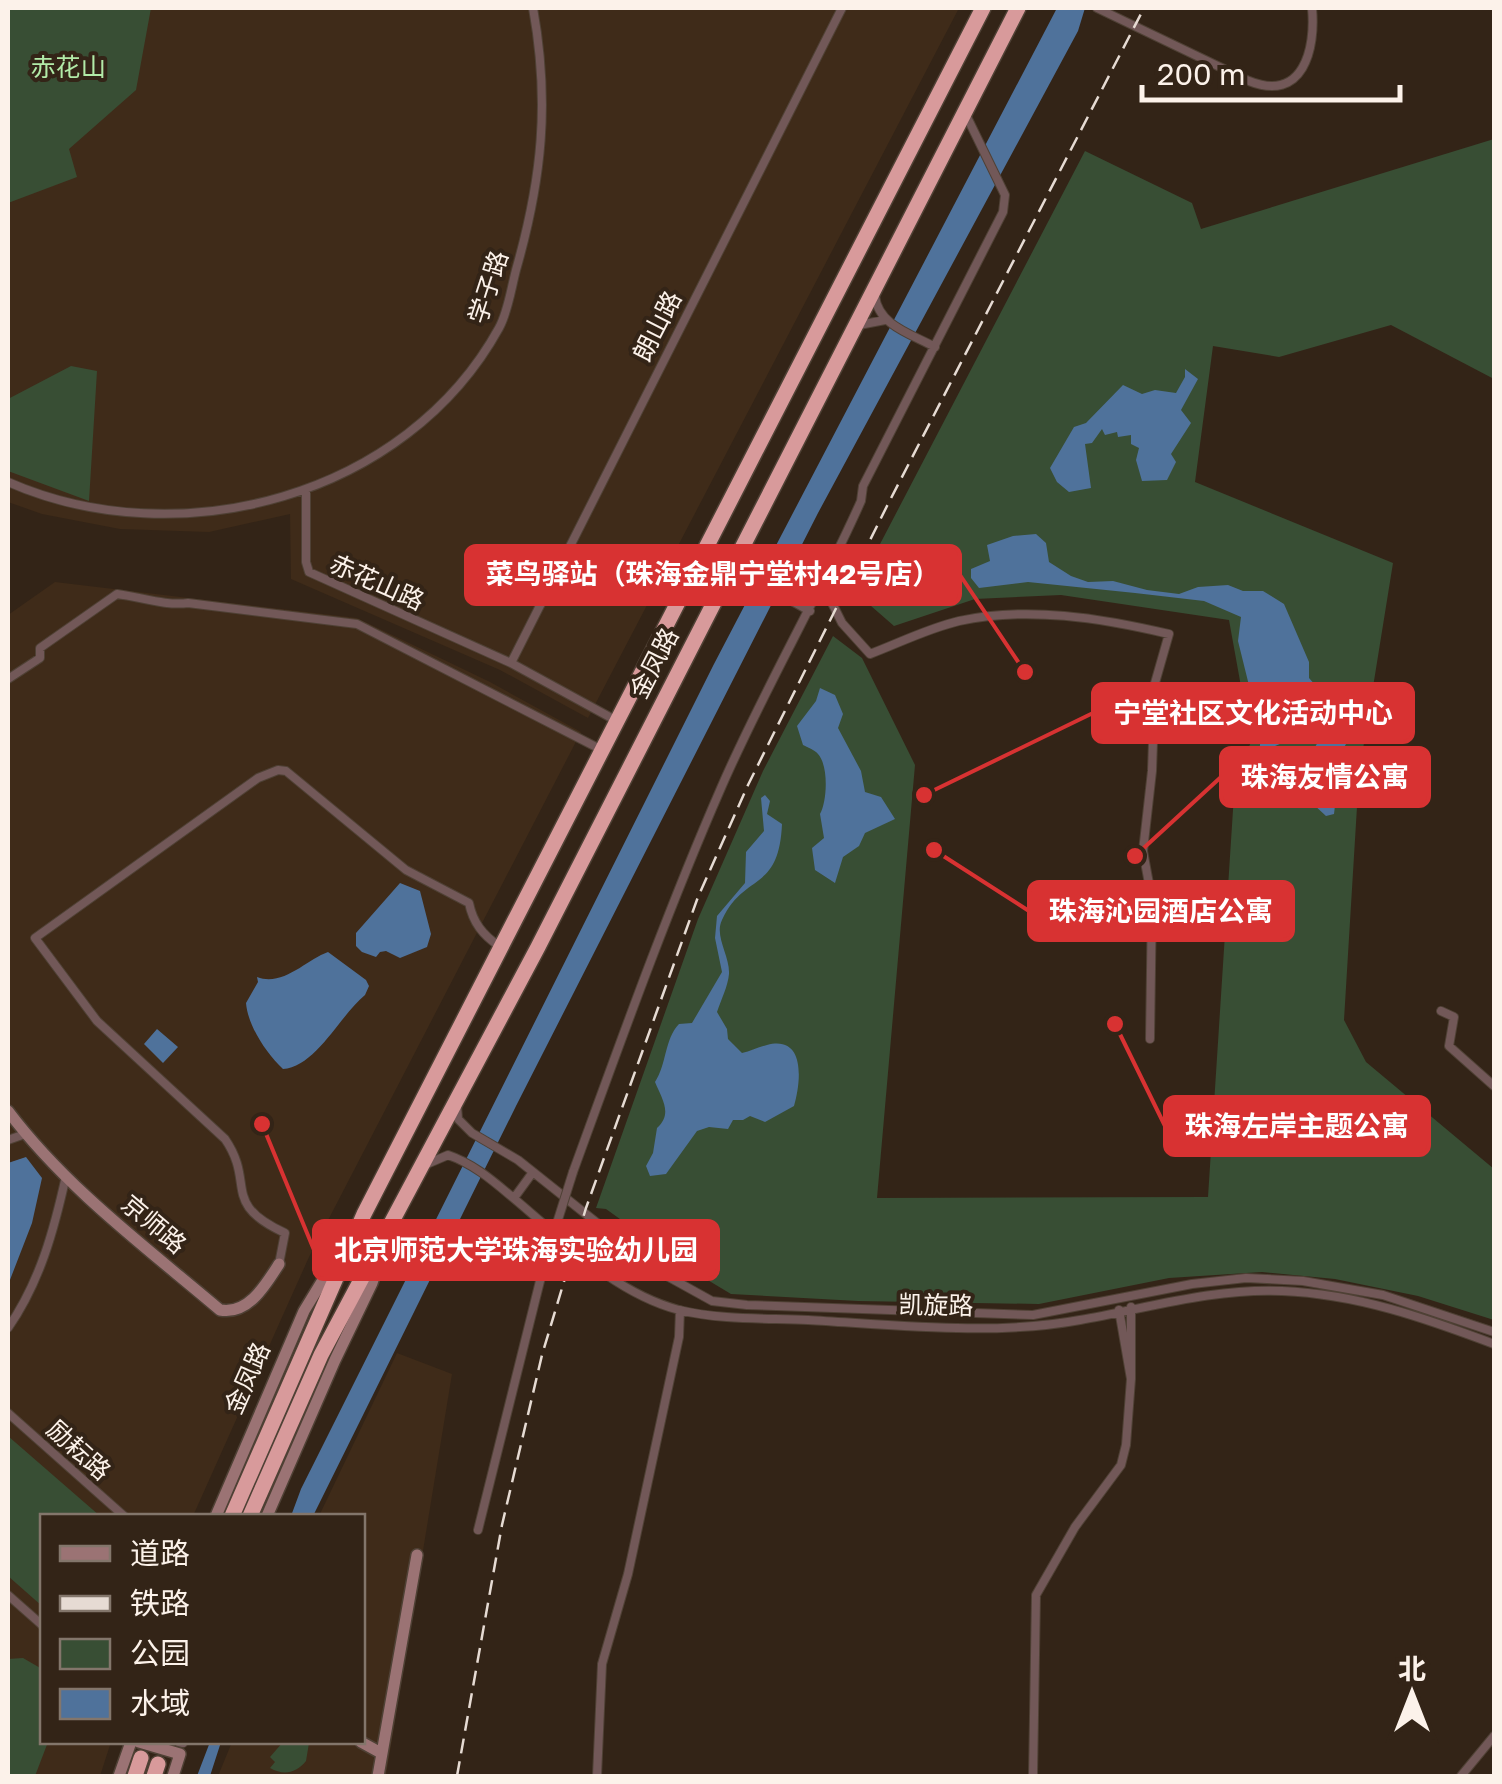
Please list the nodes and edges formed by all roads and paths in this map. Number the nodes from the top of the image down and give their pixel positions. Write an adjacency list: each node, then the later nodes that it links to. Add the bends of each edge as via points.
1 (533, 8): 15 (street, 学子路, via 542,112 539,178 502,325 442,405 361,465)
2 (842, 8): 21 (street, 朗山路)
3 (983, 8): 23 (highway, 金凤路)
4 (1018, 8): 9 (highway, 金凤路)
5 (1097, 8): 8 (street)
6 (1115, 8): 8 (street)
7 (1312, 8): 8 (street, via 1308,62 1290,80 1269,87)
8 (1122, 19)
9 (965, 112): 10 (highway, 金凤路); 13 (street, via 1006,194)
10 (875, 286): 11 (street, via 876,307); 12 (highway, 金凤路)
11 (887, 321): 12 (street); 13 (street)
12 (850, 330): 16 (highway, 金凤路)
13 (934, 346): 18 (street, via 863,486)
14 (8, 482): 15 (street, via 90,509 150,515 246,507)
15 (306, 490): 21 (street, 赤花山路, via 309,572)
16 (740, 548): 17 (street); 19 (highway, 金凤路)
17 (752, 579): 19 (street); 20 (street)
18 (824, 585): 20 (street); 27 (street, via 842,622 870,654 955,622 1004,614 1107,619 1169,634 1155,683 1142,851 1152,900)
19 (721, 588): 29 (highway, 金凤路)
20 (810, 611): 55 (street, bridge, via 722,786 573,1172)
21 (511, 664): 23 (street, 赤花山路)
22 (8, 680): 24 (street, via 40,658 40,648 117,594 169,606 357,624)
23 (616, 722): 24 (highway, 金凤路)
24 (602, 750): 25 (highway, 金凤路)
25 (499, 946): 37 (highway, 金凤路); 39 (street, via 484,936 469,904 406,870 278,770 35,938 96,1021 225,1139 237,1156 248,1211 285,1233)
26 (1441, 1010): 28 (street, via 1454,1017 1449,1046)
27 (1150, 1039)
28 (1494, 1086)
29 (458, 1097): 33 (highway, 金凤路); 34 (street, 凯旋路, via 458,1119)
30 (8, 1111): 31 (street, 京师路)
31 (25, 1134): 32 (street); 35 (street, 京师路)
32 (8, 1140)
33 (420, 1170): 36 (street, 凯旋路, via 443,1156 462,1160); 38 (highway, 金凤路)
34 (533, 1172): 36 (street); 41 (street, 凯旋路, via 656,1270 712,1301 1013,1315)
35 (66, 1176): 39 (street, 京师路, via 220,1310 244,1308); 45 (street, via 51,1242)
36 (514, 1198): 43 (street, 凯旋路, via 600,1272)
37 (364, 1214): 51 (street, 金凤路, via 314,1290); 52 (highway, 金凤路)
38 (388, 1233): 53 (highway, 金凤路, via 321,1355); 54 (street, 金凤路)
39 (278, 1264)
40 (1129, 1298): 41 (street, 凯旋路); 42 (street); 46 (street, 凯旋路, via 1246,1278 1303,1281 1383,1295)
41 (1116, 1301): 44 (street)
42 (1131, 1308): 44 (street, 凯旋路); 47 (street, 凯旋路, via 1206,1294 1337,1295 1397,1308); 48 (street)
43 (680, 1310): 44 (street, 凯旋路, via 915,1326 1018,1326); 69 (street, via 628,1574 602,1664)
44 (1119, 1311): 48 (street)
45 (8, 1328)
46 (1494, 1332)
47 (1494, 1344)
48 (1130, 1378): 70 (street, via 1120,1465 1036,1594)
49 (8, 1413): 50 (street, 励耘路)
50 (122, 1514)
51 (217, 1514)
52 (233, 1514)
53 (251, 1514)
54 (269, 1514)
55 (478, 1530)
56 (417, 1555): 64 (street)
57 (8, 1596): 58 (street)
58 (40, 1623)
59 (1494, 1736): 71 (street)
60 (130, 1744): 65 (street)
61 (365, 1744): 64 (street)
62 (182, 1745): 63 (street); 67 (street)
63 (140, 1750): 66 (highway)
64 (382, 1753): 68 (street)
65 (120, 1776)
66 (135, 1776)
67 (173, 1776)
68 (378, 1776)
69 (598, 1776)
70 (1032, 1776)
71 (1461, 1776)

